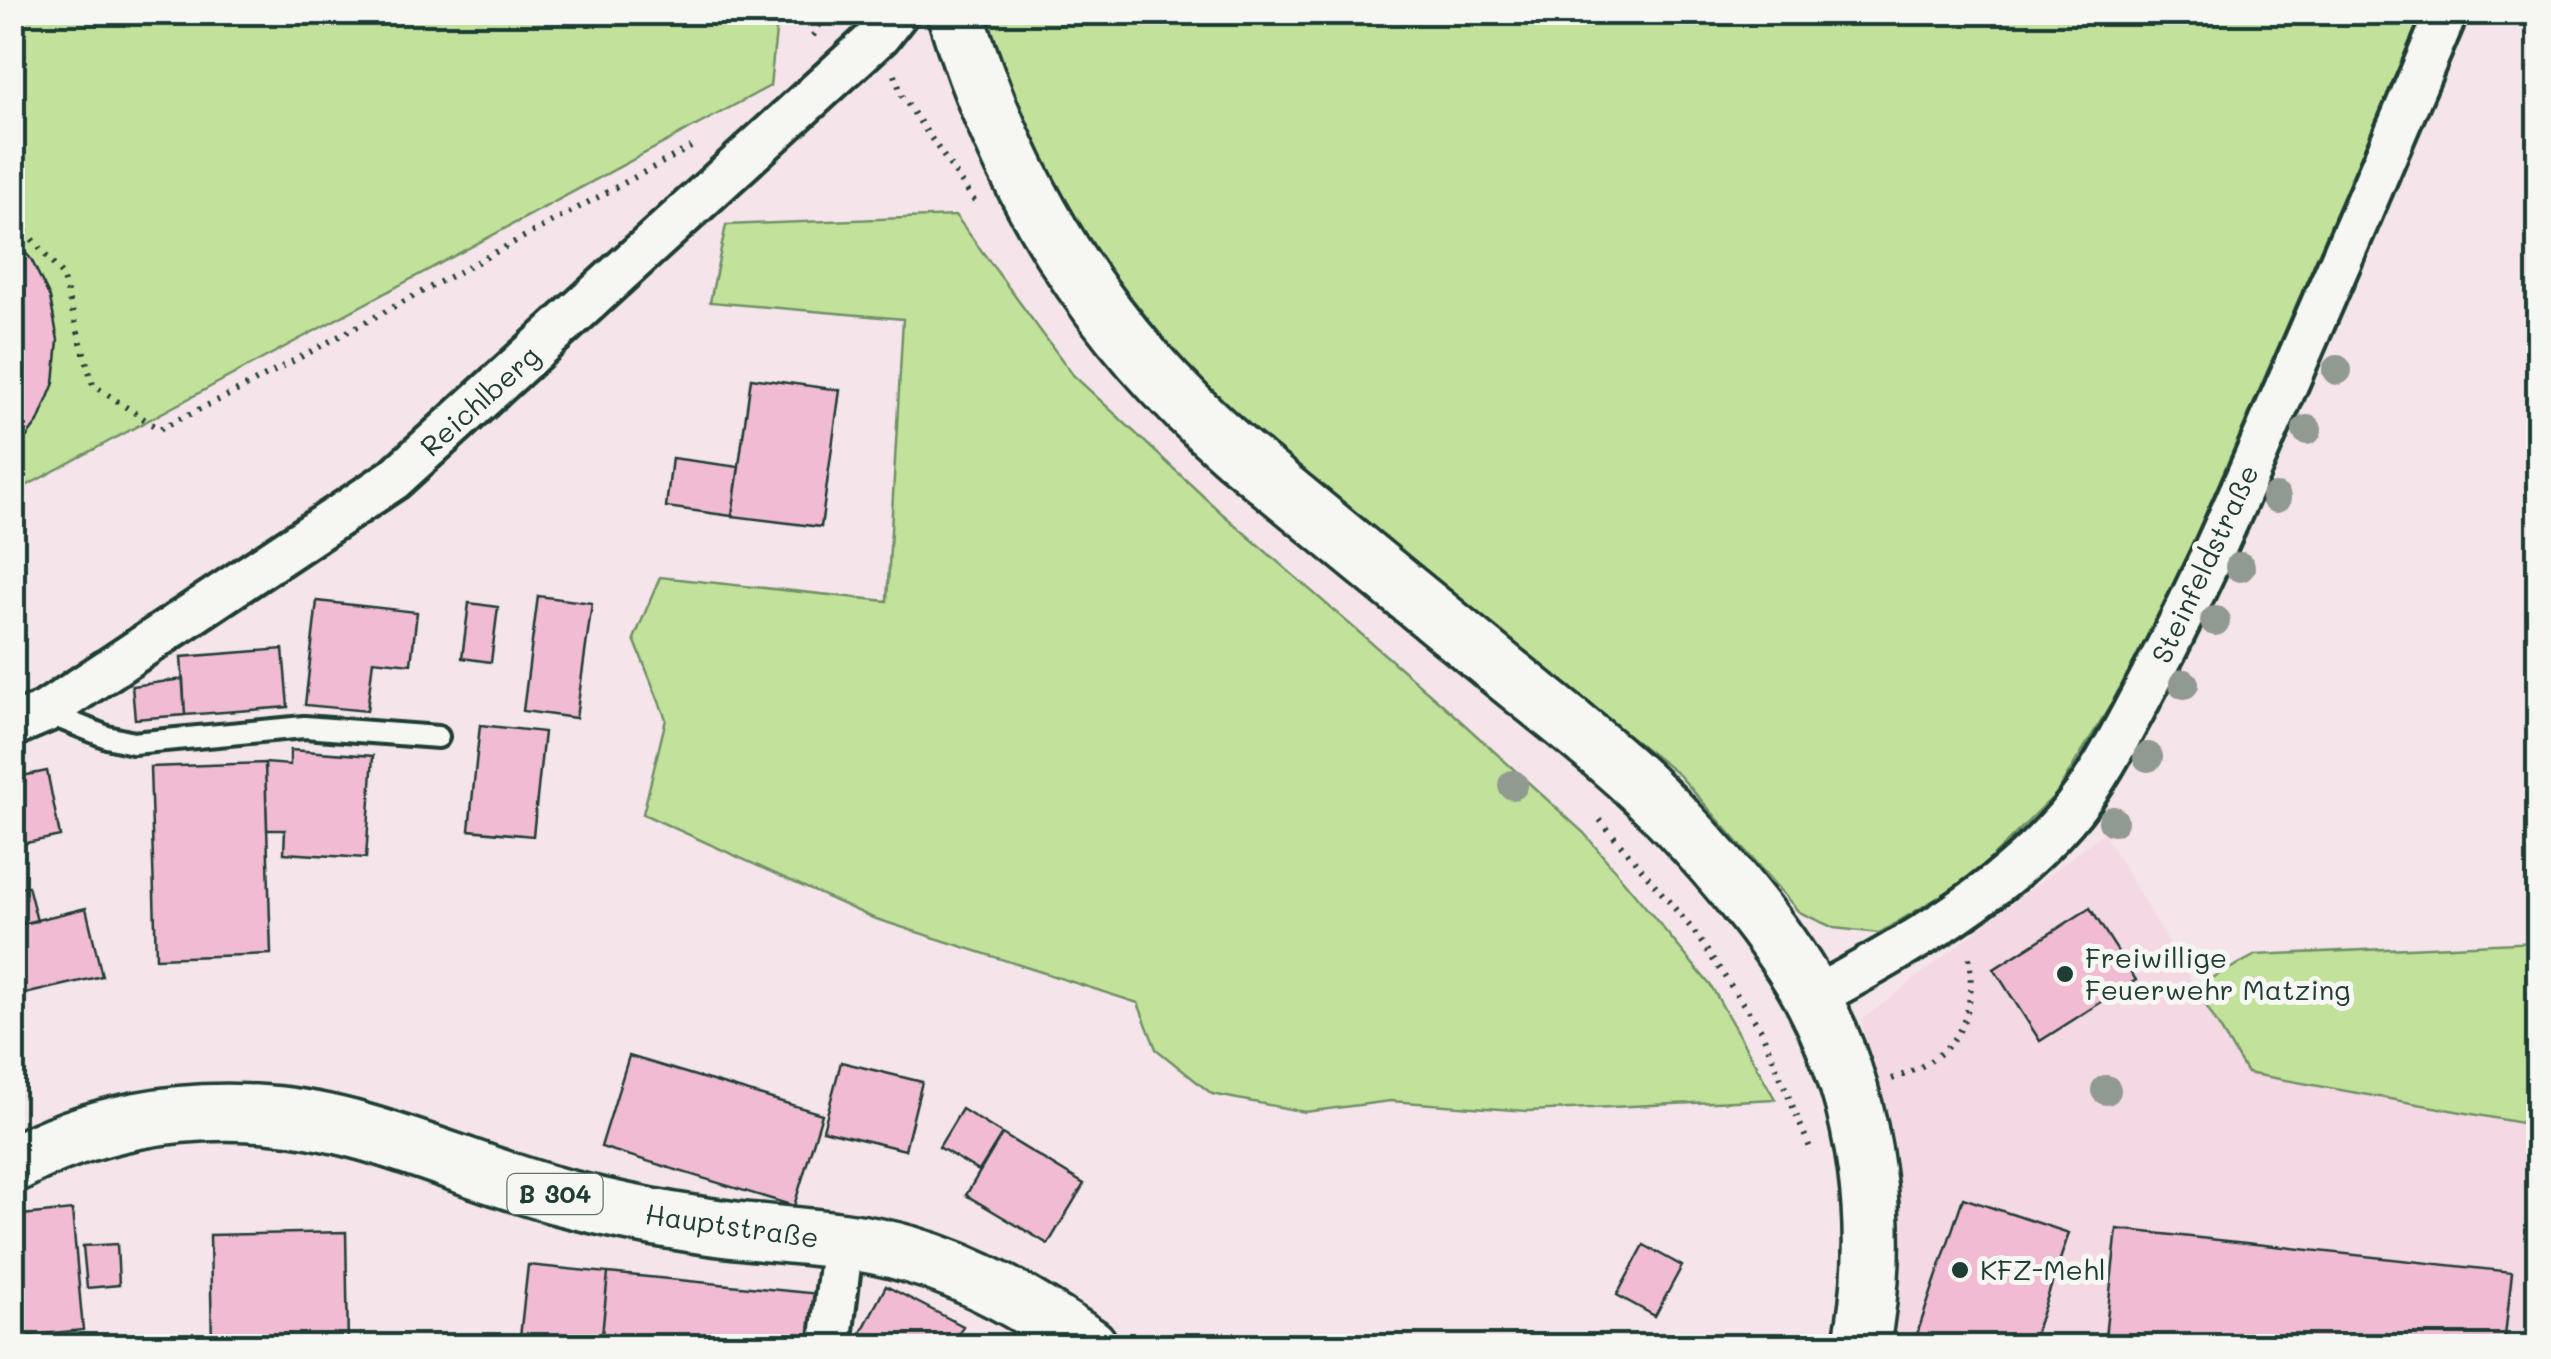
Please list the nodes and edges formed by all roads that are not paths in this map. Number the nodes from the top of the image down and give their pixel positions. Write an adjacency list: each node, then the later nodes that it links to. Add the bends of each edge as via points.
1 (955, 12): 6 (main road, via 993,122 1028,196 1128,345 1236,452 1662,808 1721,871)
2 (2448, 12): 6 (street, Steinfeldstraße, via 2220,539 2130,719 2066,818 2018,866 1905,948)
3 (889, 24): 4 (street, Reichlberg, via 394,479)
4 (29, 719): 5 (lane, via 133,743 304,727)
5 (438, 737)
6 (1813, 998): 11 (main road, via 1864,1147 1871,1238)
7 (12, 1165): 8 (main road, Hauptstraße / B 304, via 109,1126 175,1115 268,1114 363,1132 558,1196 732,1229)
8 (843, 1240): 9 (street); 10 (main road, Hauptstraße / B 304, via 950,1267)
9 (830, 1346)
10 (1089, 1346)
11 (1861, 1346)

